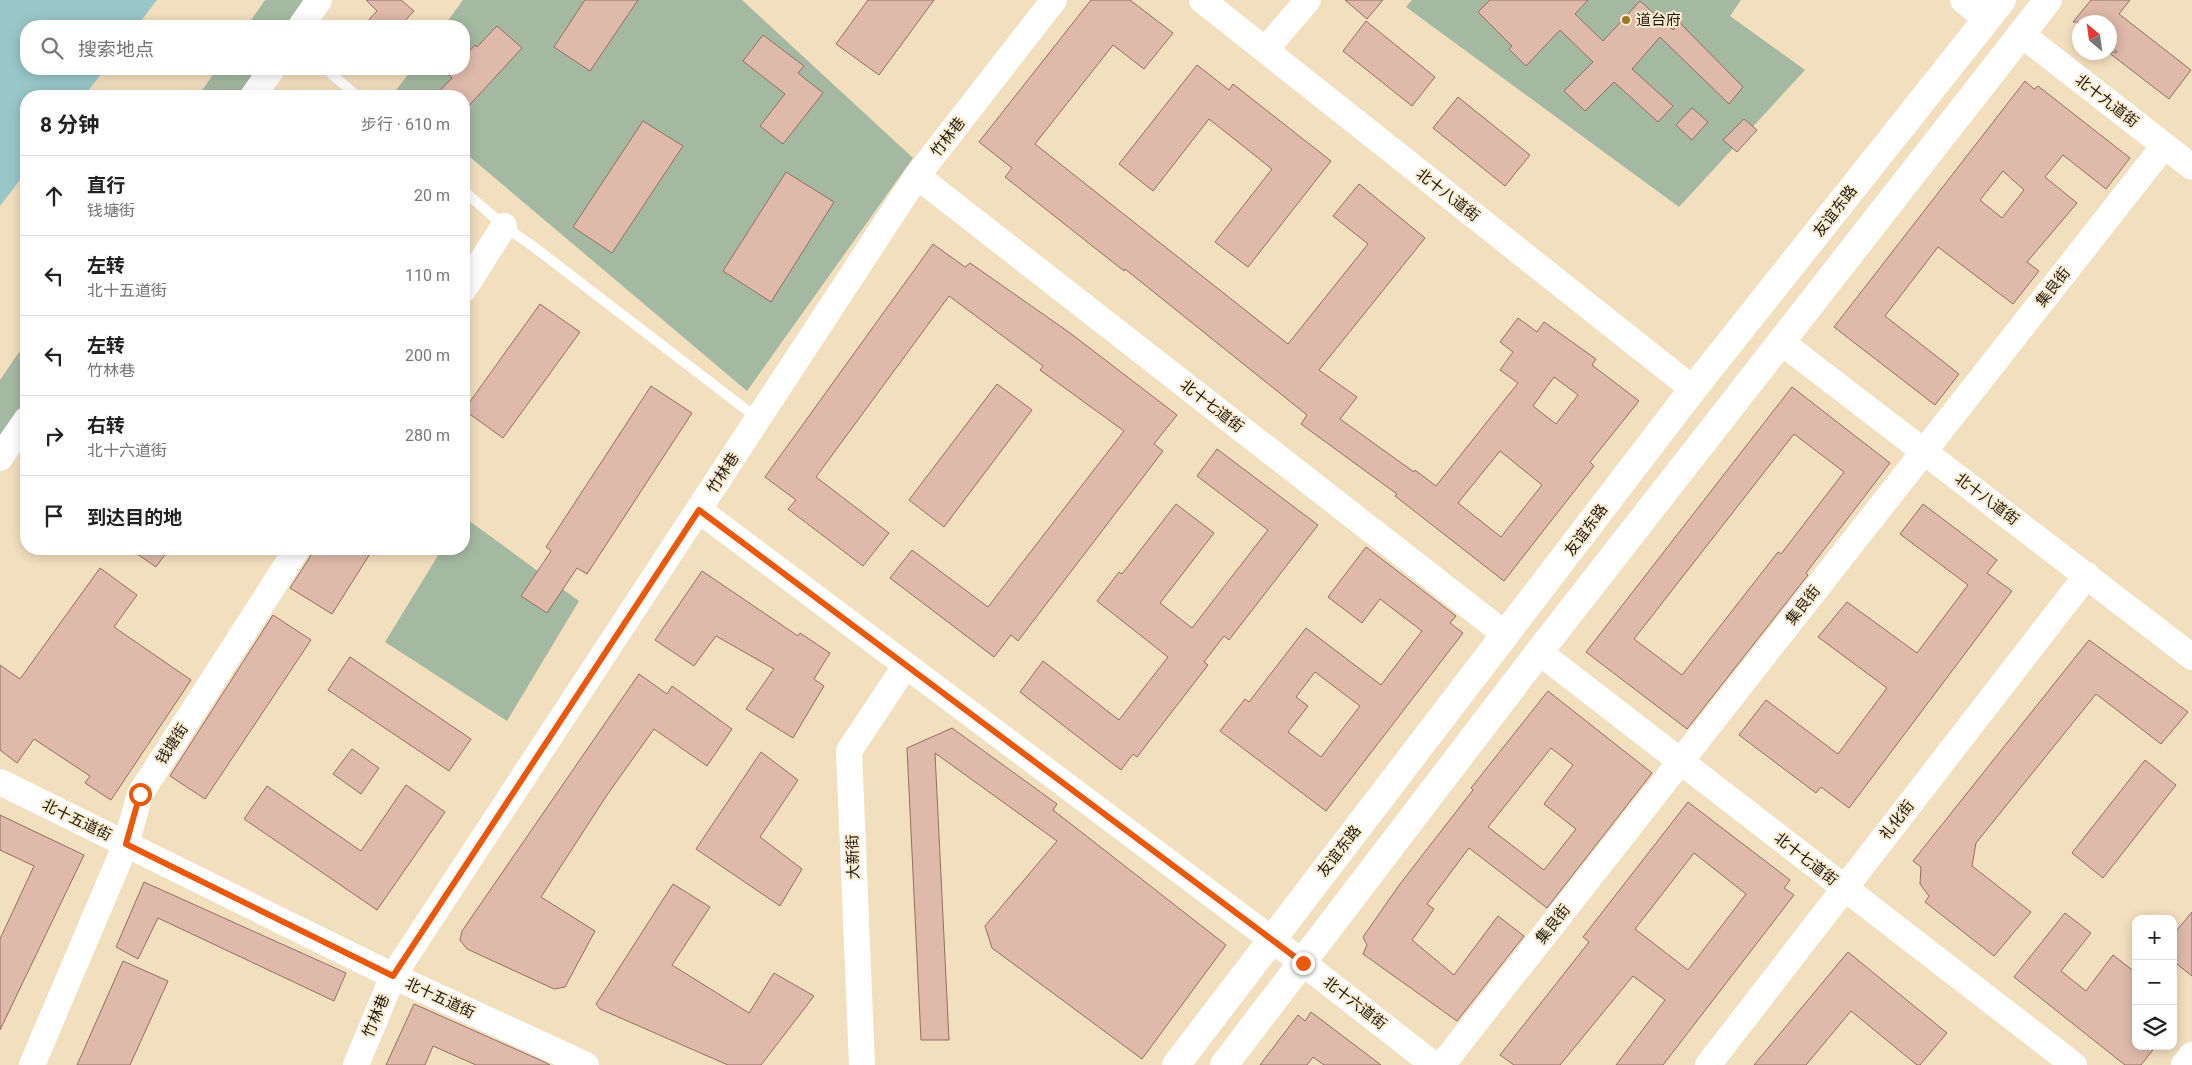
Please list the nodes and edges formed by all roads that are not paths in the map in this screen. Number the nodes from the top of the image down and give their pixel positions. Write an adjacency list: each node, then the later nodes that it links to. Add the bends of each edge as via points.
1 (319, 0): 8 (street)
2 (1054, 0): 17 (street, 竹林巷)
3 (1202, 0): 10 (street, 北十八道街)
4 (1308, 0): 10 (street)
5 (1963, 0): 7 (street)
6 (2048, 0): 9 (main road)
7 (1994, 10): 22 (main road, 友谊东路)
8 (305, 20)
9 (2021, 34): 15 (street, 北十九道街); 21 (main road)
10 (1265, 50): 22 (street, 北十八道街)
11 (268, 75): 13 (street)
12 (333, 75): 14 (lane)
13 (257, 90)
14 (350, 90)
15 (2164, 146): 16 (street, 北十九道街); 25 (street, 集良街)
16 (2192, 167)
17 (917, 176): 23 (street, 竹林巷); 30 (street, 北十七道街)
18 (470, 196): 19 (lane)
19 (504, 226): 20 (street); 23 (lane)
20 (470, 280)
21 (1781, 342): 25 (street, 北十八道街); 31 (main road)
22 (1693, 389): 30 (main road, 友谊东路)
23 (758, 419): 27 (street, 竹林巷)
24 (20, 429): 26 (street)
25 (1924, 451): 29 (street, 北十八道街); 34 (street, 集良街)
26 (0, 458)
27 (699, 510): 33 (street, 北十六道街); 40 (street, 竹林巷)
28 (293, 555): 36 (street, 钱塘街, via 140,794)
29 (2087, 576): 32 (street, 北十八道街); 37 (street, 礼化街)
30 (1506, 635): 38 (main road, 友谊东路)
31 (1539, 652): 34 (street, 北十七道街); 39 (main road)
32 (2192, 657)
33 (906, 665): 38 (street, 北十六道街); 45 (street, 大新街, via 849,751)
34 (1680, 761): 37 (street, 北十七道街); 49 (street, 集良街)
35 (0, 782): 36 (street, 北十五道街)
36 (126, 844): 40 (street, 北十五道街); 42 (street, 钱塘街)
37 (1844, 888): 50 (street, 礼化街); 51 (street, 北十七道街)
38 (1271, 940): 39 (street, 北十六道街); 46 (main road, 友谊东路)
39 (1303, 963): 47 (main road); 48 (street, 北十六道街)
40 (393, 976): 43 (street, 竹林巷); 44 (street, 北十五道街)
41 (2192, 1056): 52 (main road)
42 (32, 1065)
43 (356, 1065)
44 (586, 1065)
45 (862, 1065)
46 (1176, 1065)
47 (1224, 1065)
48 (1434, 1065)
49 (1442, 1065)
50 (1708, 1065)
51 (2074, 1065)
52 (2185, 1065)

